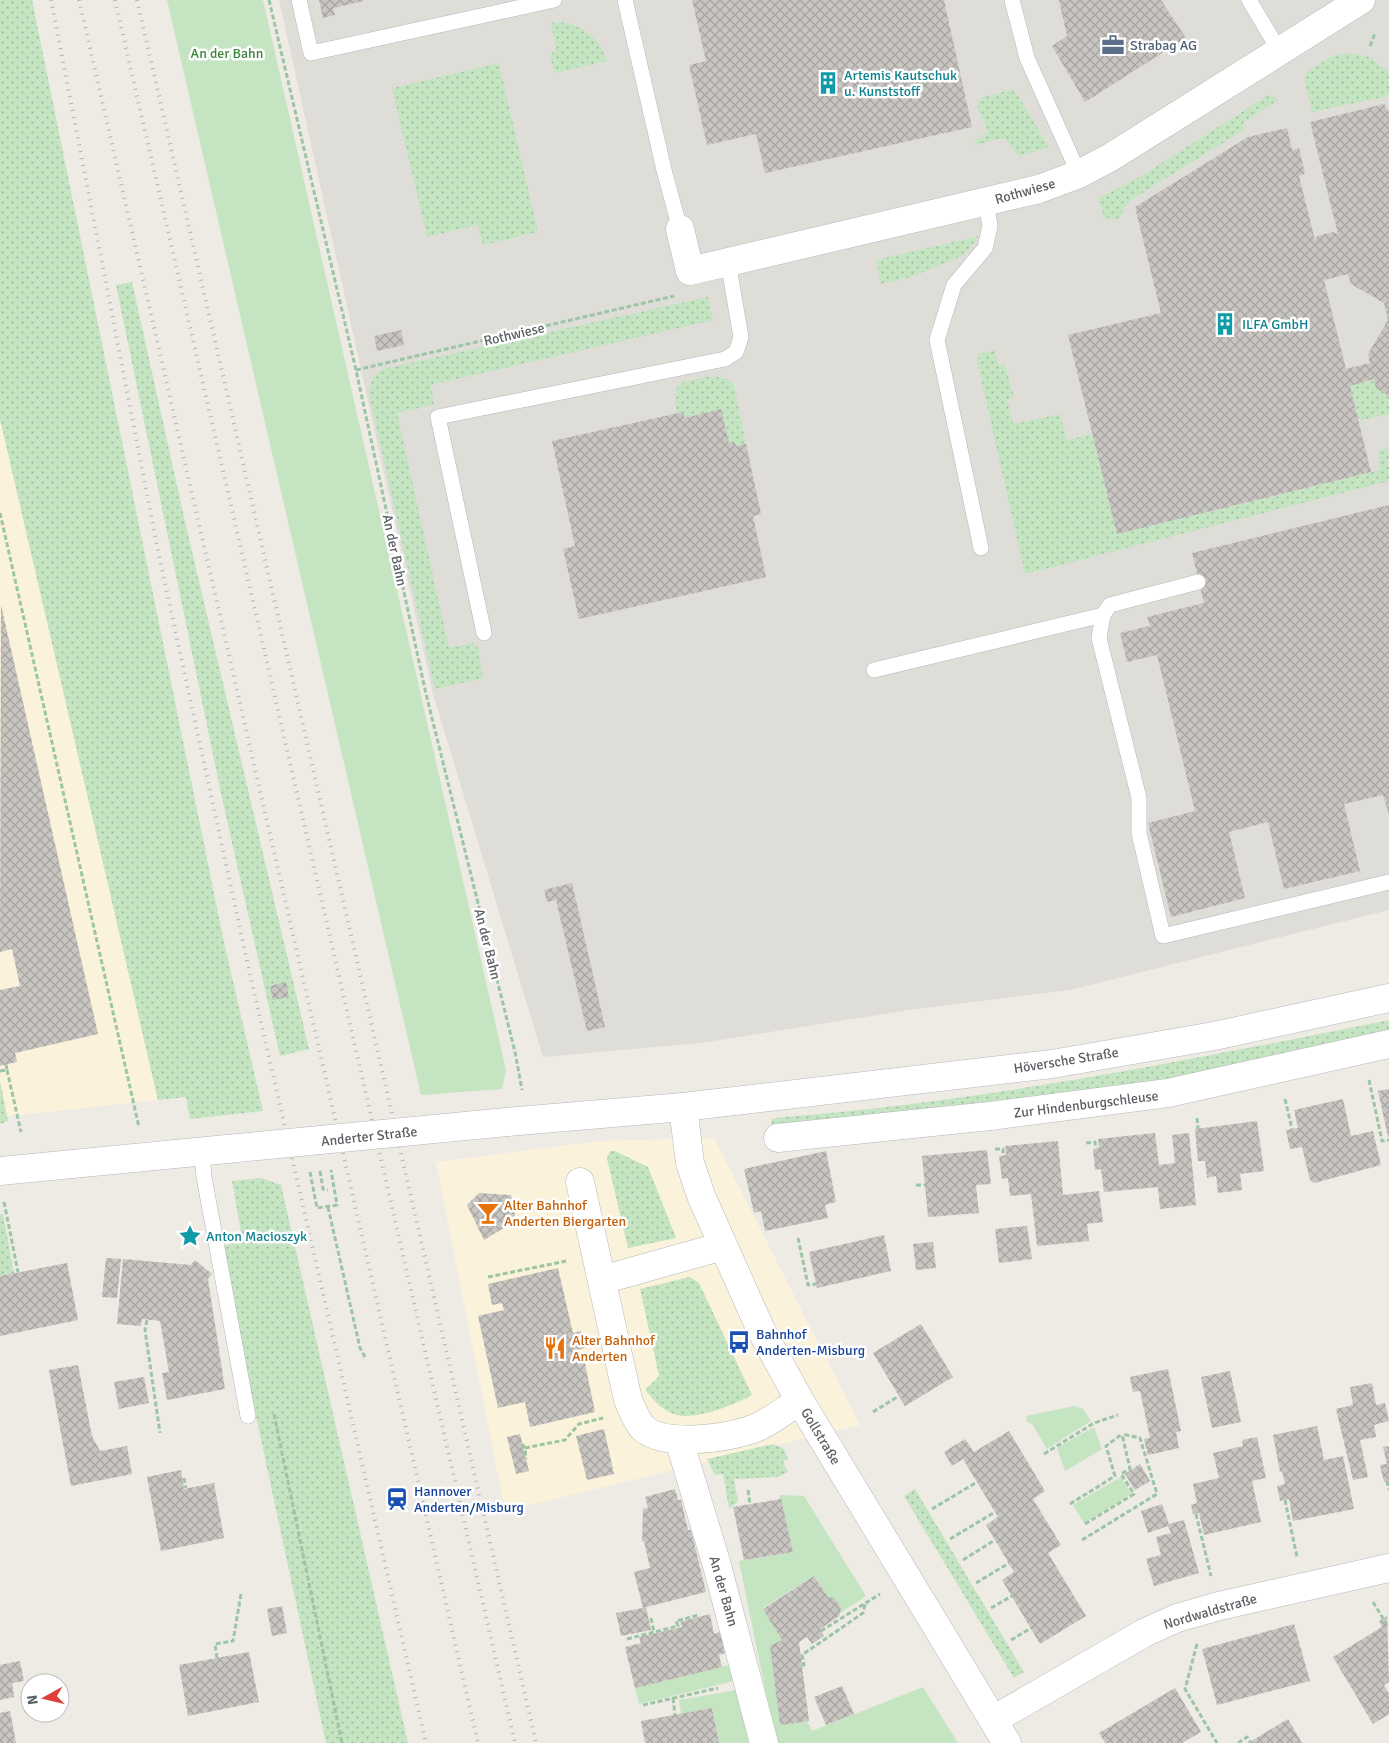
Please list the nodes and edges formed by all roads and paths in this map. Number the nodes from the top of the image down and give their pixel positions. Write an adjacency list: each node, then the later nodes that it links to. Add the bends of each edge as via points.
1 (269, 0): 16 (path, An der Bahn)
2 (299, 0): 3 (lane, via 311,53)
3 (554, 0)
4 (626, 0): 13 (lane)
5 (1012, 0): 11 (lane, via 1027,58)
6 (1249, 0): 10 (lane)
7 (1360, 0): 10 (street, Rothwiese)
8 (1375, 34): 9 (path)
9 (1370, 46)
10 (1280, 52): 11 (street, Rothwiese)
11 (1079, 174): 12 (street, Rothwiese, via 1039,189)
12 (986, 202): 14 (street, Rothwiese); 18 (lane, via 990,226 985,248 954,285 937,340)
13 (680, 229): 14 (street, Rothwiese, via 690,270)
14 (728, 262): 21 (lane, via 741,337 736,352 725,359 438,417)
15 (672, 298): 16 (path, Rothwiese)
16 (356, 370): 31 (path, An der Bahn, via 426,694 515,1052)
17 (0, 513): 43 (path)
18 (980, 548)
19 (1198, 582): 20 (lane, via 1110,605)
20 (1103, 615): 22 (lane); 23 (lane, via 1098,638 1138,798 1139,833 1164,936)
21 (484, 633)
22 (874, 670)
23 (1389, 882)
24 (1389, 998): 32 (street, Höversche Straße, via 1214,1036 1052,1064)
25 (1389, 1044): 36 (street, Zur Hindenburgschleuse, via 1168,1093 1009,1114)
26 (6, 1064): 27 (path)
27 (7, 1070): 28 (path); 35 (path)
28 (0, 1071)
29 (1368, 1072): 37 (path, via 1382,1141)
30 (1284, 1098): 34 (path)
31 (523, 1099)
32 (738, 1100): 33 (street, Anderter Straße)
33 (683, 1107): 41 (street, Anderter Straße, bridge); 54 (street, Gollstraße, via 690,1163)
34 (1292, 1129)
35 (21, 1132)
36 (778, 1138)
37 (1389, 1140)
38 (1086, 1143): 39 (path, via 1095,1142)
39 (1096, 1148)
40 (994, 1149): 42 (path, via 1003,1148)
41 (214, 1150): 43 (street, Anderter Straße); 67 (lane, via 204,1177)
42 (1003, 1156)
43 (145, 1157): 48 (street, Anderter Straße)
44 (331, 1166): 52 (path, via 338,1205)
45 (319, 1168): 51 (path, via 324,1189)
46 (309, 1169): 52 (path, via 317,1208)
47 (580, 1182): 58 (street)
48 (2, 1184): 56 (path)
49 (925, 1184): 50 (path)
50 (916, 1185)
51 (328, 1190)
52 (328, 1207): 61 (path, via 360,1348)
53 (798, 1238): 59 (path, via 808,1285)
54 (723, 1246): 58 (street); 63 (street, Gollstraße, via 760,1330)
55 (557, 1263): 57 (path)
56 (18, 1272)
57 (488, 1277)
58 (602, 1280): 71 (street, via 628,1400 642,1427)
59 (816, 1284)
60 (147, 1320): 69 (path, via 145,1330)
61 (365, 1357)
62 (900, 1396): 65 (path)
63 (800, 1401): 71 (street, via 751,1430); 119 (street, Gollstraße)
64 (273, 1409): 121 (path)
65 (873, 1412)
66 (1118, 1415): 74 (path, via 1094,1423)
67 (248, 1416)
68 (608, 1416): 73 (path, via 579,1424 565,1440)
69 (160, 1433)
70 (1122, 1434): 84 (path, via 1106,1446 1116,1476); 88 (path, via 1130,1469 1121,1474 1134,1494); 91 (path, via 1140,1438 1157,1494)
71 (679, 1440): 122 (street, An der Bahn, via 719,1571)
72 (522, 1444): 73 (path)
73 (525, 1448): 75 (path)
74 (1044, 1454)
75 (526, 1459)
76 (184, 1478): 79 (path)
77 (1387, 1481): 81 (path)
78 (977, 1482): 85 (path)
79 (186, 1488)
80 (748, 1490): 83 (path)
81 (1389, 1490)
82 (1285, 1500): 93 (path)
83 (750, 1504)
84 (1070, 1504)
85 (932, 1509)
86 (995, 1512): 89 (path)
87 (1196, 1514): 96 (path)
88 (1084, 1524)
89 (950, 1539)
90 (995, 1540): 92 (path)
91 (1082, 1540)
92 (963, 1560)
93 (1298, 1562)
94 (1009, 1563): 97 (path)
95 (1389, 1568): 105 (street, Nordwaldstraße, via 1317,1593 1219,1606)
96 (1211, 1578)
97 (976, 1583)
98 (241, 1594): 113 (path, via 233,1641 215,1644)
99 (881, 1594): 101 (path)
100 (1012, 1596): 102 (path)
101 (865, 1604): 109 (path); 114 (path, via 863,1613 802,1655)
102 (992, 1608)
103 (705, 1614): 110 (path, via 676,1621 678,1626)
104 (1380, 1614): 107 (path)
105 (1188, 1615): 119 (street, Nordwaldstraße, via 1144,1633); 123 (path, via 1198,1645 1185,1689)
106 (651, 1618): 110 (path)
107 (1387, 1625)
108 (1031, 1628): 112 (path)
109 (821, 1631)
110 (654, 1632): 111 (path)
111 (627, 1639)
112 (1011, 1640)
113 (217, 1658)
114 (802, 1665)
115 (726, 1687): 116 (path)
116 (673, 1698): 117 (path); 118 (path)
117 (643, 1705)
118 (675, 1715)
119 (1000, 1732)
120 (1250, 1742): 124 (path, via 1248,1737)
121 (342, 1743)
122 (764, 1743)
123 (1217, 1743)
124 (1238, 1743)

